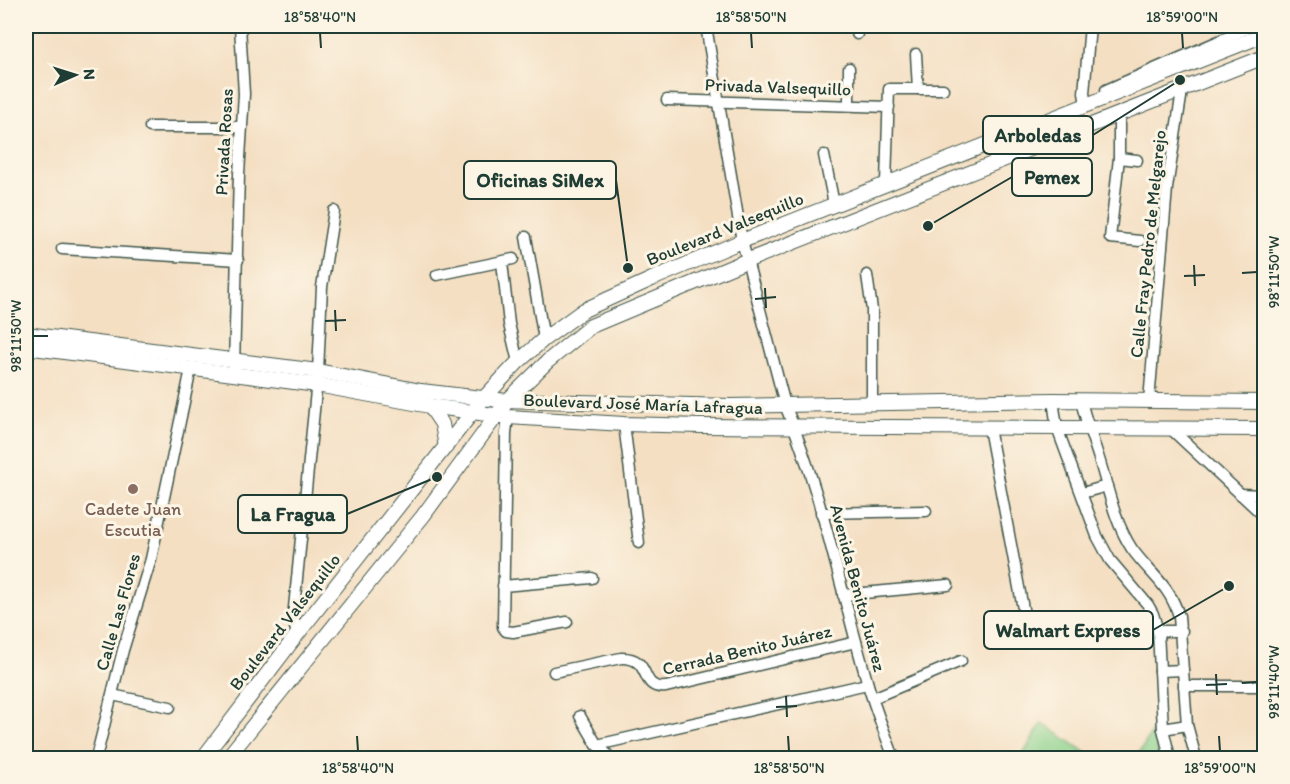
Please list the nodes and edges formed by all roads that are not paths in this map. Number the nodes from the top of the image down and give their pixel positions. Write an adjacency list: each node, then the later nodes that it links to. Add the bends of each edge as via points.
1 (240, 26): 19 (street, Privada Rosas)
2 (706, 26): 13 (street, Avenida Benito Juárez)
3 (1090, 26): 15 (street)
4 (1255, 32): 6 (street); 10 (street); 15 (main road, Boulevard Valsequillo)
5 (916, 54): 8 (street)
6 (1262, 58): 11 (main road, Boulevard Valsequillo)
7 (849, 68): 14 (street)
8 (918, 89): 9 (street); 16 (street, via 889,89)
9 (943, 89)
10 (1106, 90)
11 (1182, 91): 17 (main road, Boulevard Valsequillo); 45 (street, Calle Fray Pedro de Melgarejo, via 1167,188)
12 (667, 100): 13 (street, Privada Valsequillo)
13 (720, 101): 14 (street, Privada Valsequillo); 27 (street, Avenida Benito Juárez)
14 (849, 105): 16 (street, Privada Valsequillo)
15 (1086, 105): 23 (main road, Boulevard Valsequillo)
16 (889, 107): 23 (street)
17 (1119, 116): 21 (street); 31 (main road, Boulevard Valsequillo)
18 (150, 127): 19 (street)
19 (242, 127): 30 (street, Privada Rosas)
20 (824, 155): 24 (street)
21 (1119, 158): 22 (street); 28 (street, via 1120,195 1110,238)
22 (1137, 160)
23 (886, 183): 24 (main road, Boulevard Valsequillo)
24 (834, 204): 27 (main road, Boulevard Valsequillo)
25 (334, 211): 40 (street, via 322,287)
26 (526, 237): 35 (street)
27 (742, 241): 31 (street, Avenida Benito Juárez); 35 (main road, Boulevard Valsequillo, via 584,310)
28 (1140, 241)
29 (62, 249): 30 (street)
30 (238, 260): 38 (street, Privada Rosas)
31 (746, 261): 42 (main road, Boulevard Valsequillo, via 591,326); 48 (street, Avenida Benito Juárez)
32 (437, 275): 37 (street, via 507,261 509,324)
33 (867, 275): 47 (street, via 872,310)
34 (26, 334): 38 (main road, Boulevard José María Lafragua)
35 (544, 339): 37 (main road, Boulevard Valsequillo)
36 (26, 347): 39 (main road, Boulevard José María Lafragua)
37 (518, 362): 41 (main road, Boulevard Valsequillo)
38 (234, 368): 39 (main road, Boulevard José María Lafragua); 40 (main road, Boulevard José María Lafragua)
39 (190, 369): 85 (street, Calle Las Flores, via 151,559)
40 (318, 378): 41 (main road, Boulevard José María Lafragua); 49 (main road, Boulevard José María Lafragua); 76 (street, via 294,608)
41 (483, 399): 42 (main road, Boulevard José María Lafragua); 50 (main road, Boulevard Valsequillo)
42 (508, 400): 48 (main road, Boulevard José María Lafragua); 51 (main road, Boulevard Valsequillo)
43 (1053, 400): 44 (main road, Boulevard José María Lafragua); 47 (main road, Boulevard José María Lafragua); 55 (street)
44 (1081, 401): 45 (main road, Boulevard José María Lafragua); 56 (street)
45 (1149, 401): 46 (main road, Boulevard José María Lafragua)
46 (1264, 402)
47 (872, 404): 48 (main road, Boulevard José María Lafragua)
48 (785, 405): 53 (street, Avenida Benito Juárez)
49 (430, 406): 50 (main road, Boulevard José María Lafragua); 59 (main road, via 442,424)
50 (472, 412): 51 (main road, Boulevard José María Lafragua); 59 (main road, Boulevard Valsequillo)
51 (502, 416): 52 (main road, Boulevard José María Lafragua); 70 (street, via 506,433); 94 (main road, Boulevard Valsequillo)
52 (624, 424): 53 (main road, Boulevard José María Lafragua); 67 (street)
53 (794, 426): 54 (main road, Boulevard José María Lafragua); 65 (street, Avenida Benito Juárez)
54 (989, 428): 55 (main road, Boulevard José María Lafragua); 72 (street)
55 (1057, 428): 56 (main road, Boulevard José María Lafragua); 61 (street)
56 (1088, 428): 57 (main road, Boulevard José María Lafragua); 60 (street)
57 (1172, 429): 58 (main road, Boulevard José María Lafragua); 62 (street)
58 (1264, 429)
59 (446, 447): 76 (main road, Boulevard Valsequillo)
60 (1107, 486): 61 (street); 75 (street, via 1120,527 1133,550 1174,600)
61 (1082, 493): 74 (street, via 1110,560 1148,605)
62 (1240, 494): 63 (street); 66 (street)
63 (1264, 495)
64 (926, 511): 65 (street)
65 (821, 513): 71 (street, Avenida Benito Juárez)
66 (1264, 516)
67 (639, 543)
68 (592, 578): 70 (street)
69 (948, 585): 71 (street)
70 (503, 586): 73 (street, via 506,630)
71 (843, 595): 77 (street, Avenida Benito Juárez)
72 (1024, 614)
73 (567, 622)
74 (1158, 631): 75 (street); 80 (street)
75 (1182, 631): 79 (street)
76 (297, 634): 93 (main road, Boulevard Valsequillo)
77 (856, 642): 81 (street, Cerrada Benito Juárez, via 661,688 652,684 640,663 631,658); 82 (street, Avenida Benito Juárez)
78 (961, 661): 86 (street)
79 (1183, 670): 80 (street); 83 (street)
80 (1160, 671): 90 (street)
81 (554, 672)
82 (867, 684): 86 (street, Avenida Benito Juárez); 91 (street)
83 (1184, 686): 84 (street); 89 (street)
84 (1264, 686)
85 (112, 695): 87 (street); 92 (street, Calle Las Flores)
86 (873, 698): 96 (street, Avenida Benito Juárez)
87 (170, 707)
88 (580, 716): 91 (street)
89 (1188, 725): 90 (street); 98 (street)
90 (1163, 729): 97 (street)
91 (597, 745): 95 (street)
92 (96, 759)
93 (203, 759)
94 (227, 759)
95 (611, 759)
96 (894, 759)
97 (1170, 759)
98 (1196, 759)

